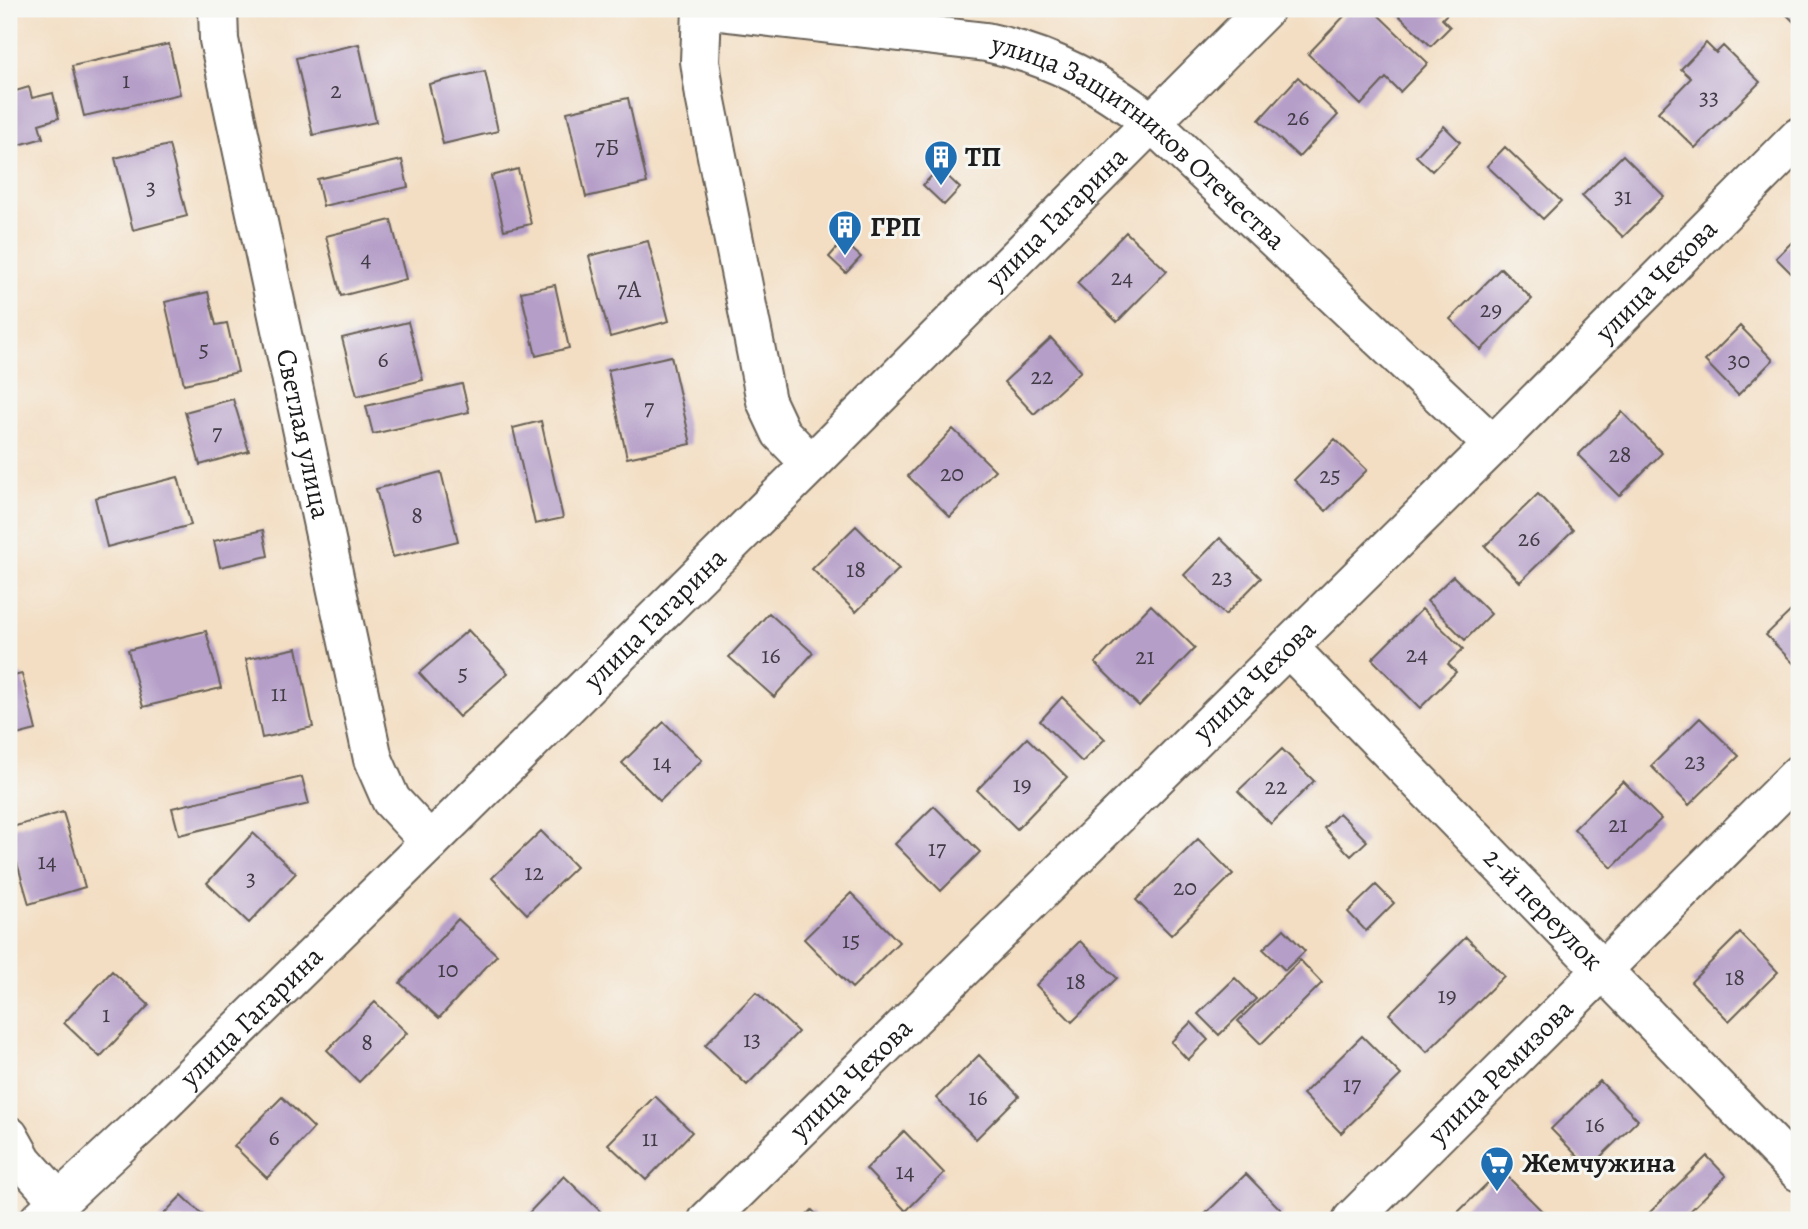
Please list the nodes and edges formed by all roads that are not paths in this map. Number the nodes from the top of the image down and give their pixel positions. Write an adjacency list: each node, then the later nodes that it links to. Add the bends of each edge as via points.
1 (218, 9): 10 (street, Светлая улица, via 222,53 373,759 391,800)
2 (702, 9): 4 (street, улица Защитников Отечества, via 1019,49 1091,80); 7 (street, via 700,61 705,96 766,401 781,433)
3 (1265, 9): 4 (street, улица Гагарина)
4 (1152, 123): 6 (street, улица Защитников Отечества); 7 (street, улица Гагарина)
5 (1799, 137): 6 (street, улица Чехова)
6 (1493, 445): 8 (street, улица Чехова)
7 (811, 464): 10 (street, улица Гагарина)
8 (1288, 647): 11 (street, 2-й переулок); 15 (street, улица Чехова)
9 (1799, 775): 11 (street, улица Ремизова)
10 (430, 842): 14 (street, улица Гагарина)
11 (1603, 972): 13 (street, 2-й переулок); 16 (street, улица Ремизова)
12 (9, 1136): 14 (street)
13 (1799, 1172)
14 (48, 1210)
15 (708, 1220)
16 (1352, 1220)

